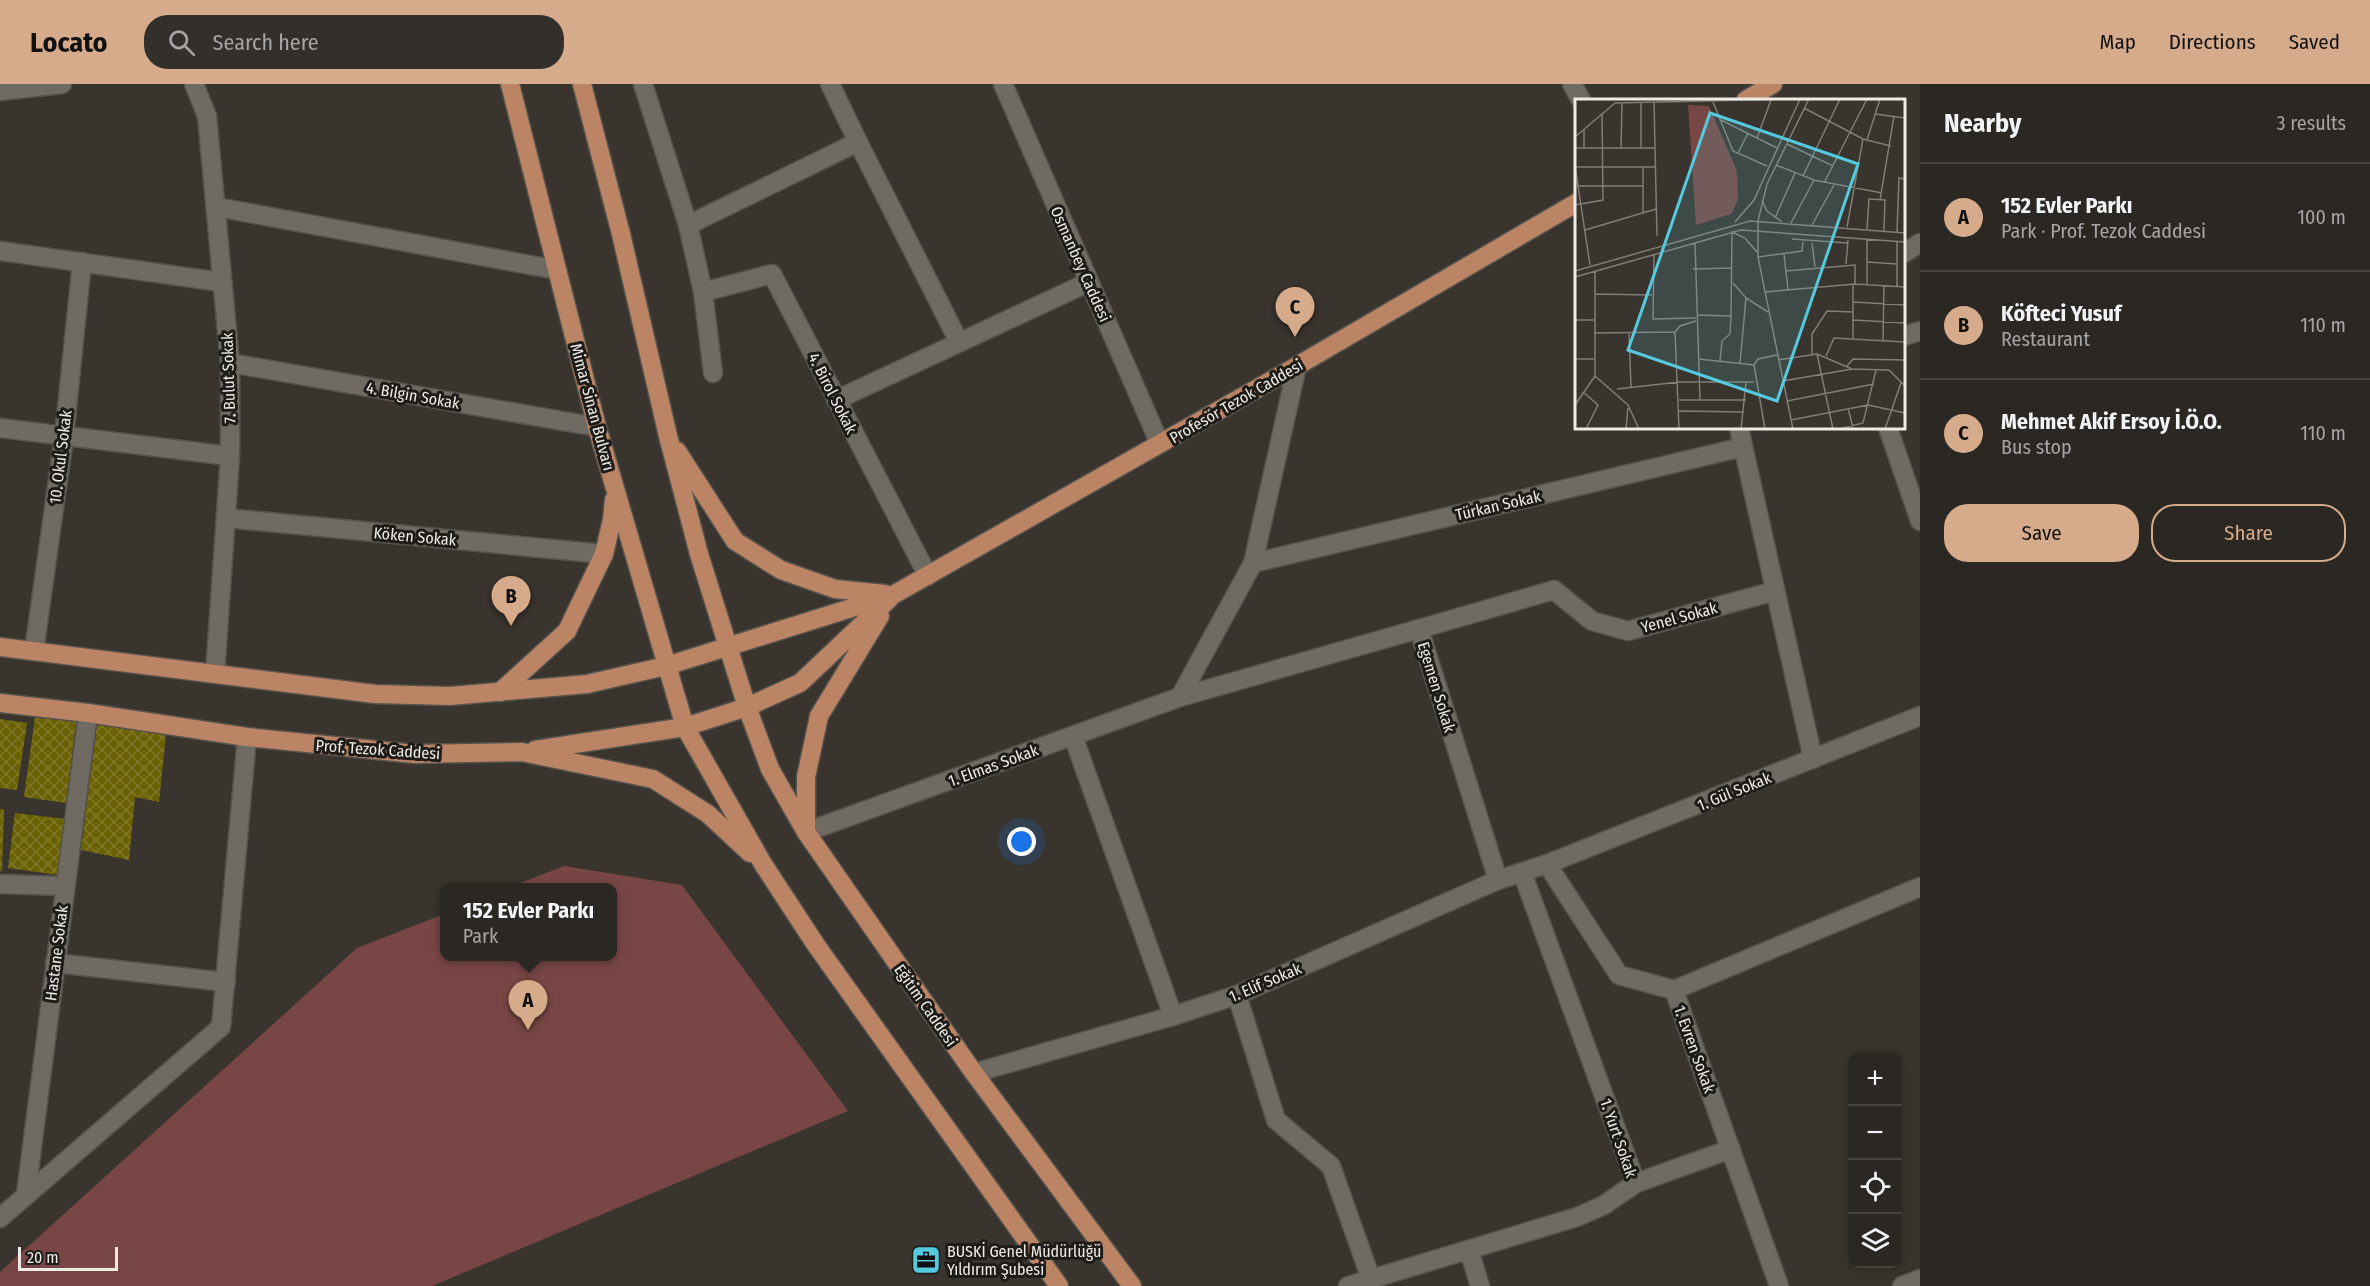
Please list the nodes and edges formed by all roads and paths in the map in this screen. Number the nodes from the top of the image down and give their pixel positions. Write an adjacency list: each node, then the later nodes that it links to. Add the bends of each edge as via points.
1 (62, 84): 10 (street)
2 (194, 84): 15 (street, 7. Bulut Sokak, via 207,117)
3 (510, 84): 21 (main road, Mimar Sinan Bulvarı)
4 (582, 84): 37 (main road)
5 (643, 84): 16 (street)
6 (831, 84): 13 (street)
7 (1003, 84): 23 (street, Osmanbey Caddesi)
8 (1572, 84): 11 (street)
9 (1767, 86): 12 (main road)
10 (0, 91)
11 (1580, 99)
12 (1748, 99)
13 (858, 142): 16 (street); 27 (street)
14 (1575, 204): 29 (main road, Profesör Tezok Caddesi)
15 (217, 207): 21 (street); 22 (street, 7. Bulut Sokak)
16 (688, 225): 24 (street)
17 (1920, 243): 19 (street)
18 (0, 251): 20 (street)
19 (1905, 252)
20 (82, 262): 22 (street); 36 (street, 10. Okul Sokak)
21 (557, 270): 32 (main road, Mimar Sinan Bulvarı)
22 (221, 282): 28 (street, 7. Bulut Sokak)
23 (1089, 282): 27 (street); 38 (street, Osmanbey Caddesi)
24 (703, 292): 30 (street); 31 (street, 4. Birol Sokak, via 772,274)
25 (1920, 331): 26 (street)
26 (1905, 336)
27 (959, 342): 31 (street)
28 (230, 363): 32 (street, 4. Bilgin Sokak); 40 (street, 7. Bulut Sokak)
29 (1297, 366): 38 (main road, Profesör Tezok Caddesi); 45 (street)
30 (713, 374)
31 (836, 400): 46 (street, 4. Birol Sokak)
32 (597, 427): 41 (main road, Mimar Sinan Bulvarı)
33 (0, 428): 36 (street)
34 (1739, 429): 39 (street)
35 (1888, 429): 43 (street)
36 (64, 436): 40 (street); 52 (street, 10. Okul Sokak)
37 (668, 436): 48 (main road, via 735,541 781,570 835,589); 50 (main road)
38 (1160, 444): 46 (main road, Profesör Tezok Caddesi)
39 (1743, 447): 45 (street, Türkan Sokak); 47 (street)
40 (230, 456): 42 (street, 7. Bulut Sokak)
41 (615, 489): 44 (main road); 53 (main road, Mimar Sinan Bulvarı)
42 (226, 518): 44 (street, Köken Sokak); 54 (street, 7. Bulut Sokak)
43 (1920, 521)
44 (604, 554): 55 (main road, via 567,631)
45 (1253, 563): 56 (street)
46 (928, 576): 48 (main road, Profesör Tezok Caddesi)
47 (1775, 591): 49 (street, Yenel Sokak, via 1628,631 1592,621 1554,590); 65 (street)
48 (893, 595): 50 (main road); 58 (main road, via 800,683); 66 (main road, via 819,716 806,777)
49 (1419, 629): 56 (street, Egemen Sokak); 70 (street, Egemen Sokak)
50 (728, 646): 53 (main road); 58 (main road)
51 (0, 647): 52 (main road)
52 (34, 651): 54 (main road)
53 (666, 666): 55 (main road, via 587,684); 61 (main road, Mimar Sinan Bulvarı)
54 (215, 674): 55 (main road, via 375,694 450,696)
55 (500, 692)
56 (1180, 697): 62 (street, 1. Elmas Sokak)
57 (0, 703): 59 (main road, Prof. Tezok Caddesi)
58 (747, 707): 61 (main road); 66 (main road, Eğitim Caddesi, via 770,769)
59 (88, 713): 63 (main road, Prof. Tezok Caddesi); 72 (street, Hastane Sokak)
60 (1920, 716): 65 (street, 1. Gül Sokak)
61 (685, 727): 64 (main road); 67 (main road, Mimar Sinan Bulvarı)
62 (1073, 736): 66 (street, 1. Elmas Sokak); 78 (street)
63 (247, 737): 64 (main road, Prof. Tezok Caddesi, via 415,754); 75 (street)
64 (522, 752): 67 (main road, Prof. Tezok Caddesi, via 653,779 708,814)
65 (1813, 759): 68 (street, 1. Gül Sokak)
66 (806, 832): 79 (main road, Eğitim Caddesi)
67 (763, 864): 87 (main road, via 816,945)
68 (1547, 864): 69 (street, 1. Elif Sokak); 76 (street, 1. Evren Sokak, via 1619,975)
69 (1522, 872): 70 (street, 1. Elif Sokak); 81 (street, 1. Yurt Sokak)
70 (1498, 880): 77 (street, 1. Elif Sokak)
71 (0, 884): 72 (street)
72 (64, 886): 74 (street, Hastane Sokak)
73 (1920, 887): 76 (street)
74 (55, 963): 75 (street); 82 (street, Hastane Sokak)
75 (226, 982): 82 (street, via 221,1027)
76 (1674, 990): 80 (street, 1. Evren Sokak)
77 (1237, 995): 78 (street, 1. Elif Sokak); 85 (street, via 1276,1120 1331,1166)
78 (1173, 1017): 79 (street, 1. Elif Sokak)
79 (974, 1073): 88 (main road, Eğitim Caddesi)
80 (1731, 1149): 81 (street); 91 (street, 1. Evren Sokak)
81 (1636, 1183): 84 (street, 1. Yurt Sokak, via 1604,1205 1576,1217)
82 (26, 1194): 83 (street)
83 (0, 1218)
84 (1469, 1250): 85 (street, 1. Yurt Sokak); 90 (street)
85 (1371, 1279): 89 (street, 1. Yurt Sokak)
86 (1920, 1279): 92 (street)
87 (1059, 1286)
88 (1132, 1286)
89 (1348, 1286)
90 (1480, 1286)
91 (1779, 1286)
92 (1902, 1286)

